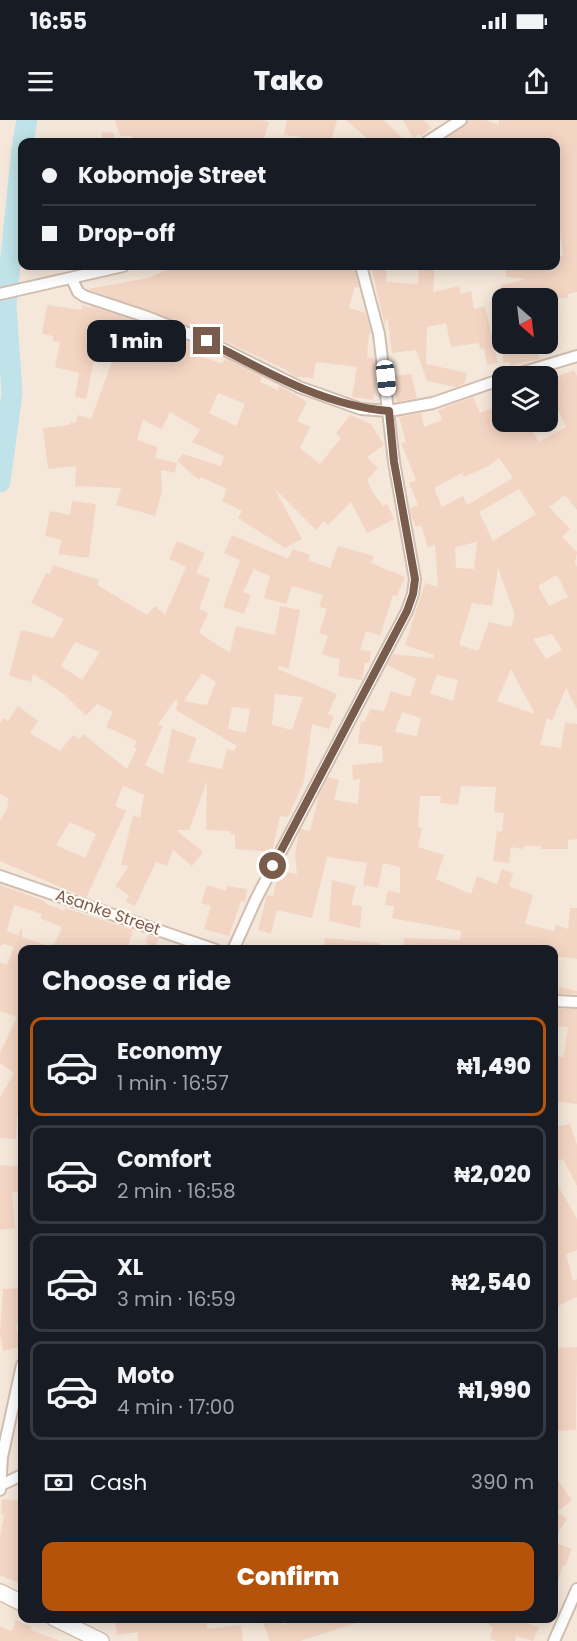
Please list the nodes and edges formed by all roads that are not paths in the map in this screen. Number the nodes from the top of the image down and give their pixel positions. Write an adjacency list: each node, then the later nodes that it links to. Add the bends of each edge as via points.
1 (461, 120): 2 (street)
2 (433, 138)
3 (107, 270): 5 (street)
4 (363, 270): 10 (street, via 379,334)
5 (72, 279): 6 (street); 10 (street, via 84,296 207,341 299,387 361,409)
6 (0, 294)
7 (577, 356): 8 (street)
8 (544, 366)
9 (492, 383): 10 (street, via 433,404)
10 (389, 411): 13 (street, via 415,579 413,594)
11 (0, 876): 12 (street, Asanke Street)
12 (201, 945)
13 (235, 945)
14 (558, 1001): 15 (street)
15 (577, 1002)
16 (18, 1383): 18 (street, via 2,1457)
17 (18, 1477): 18 (street)
18 (1, 1485): 19 (street)
19 (0, 1490)
20 (577, 1589): 25 (street)
21 (0, 1592): 22 (main road)
22 (18, 1601)
23 (64, 1623): 24 (main road)
24 (100, 1641)
25 (554, 1641)

